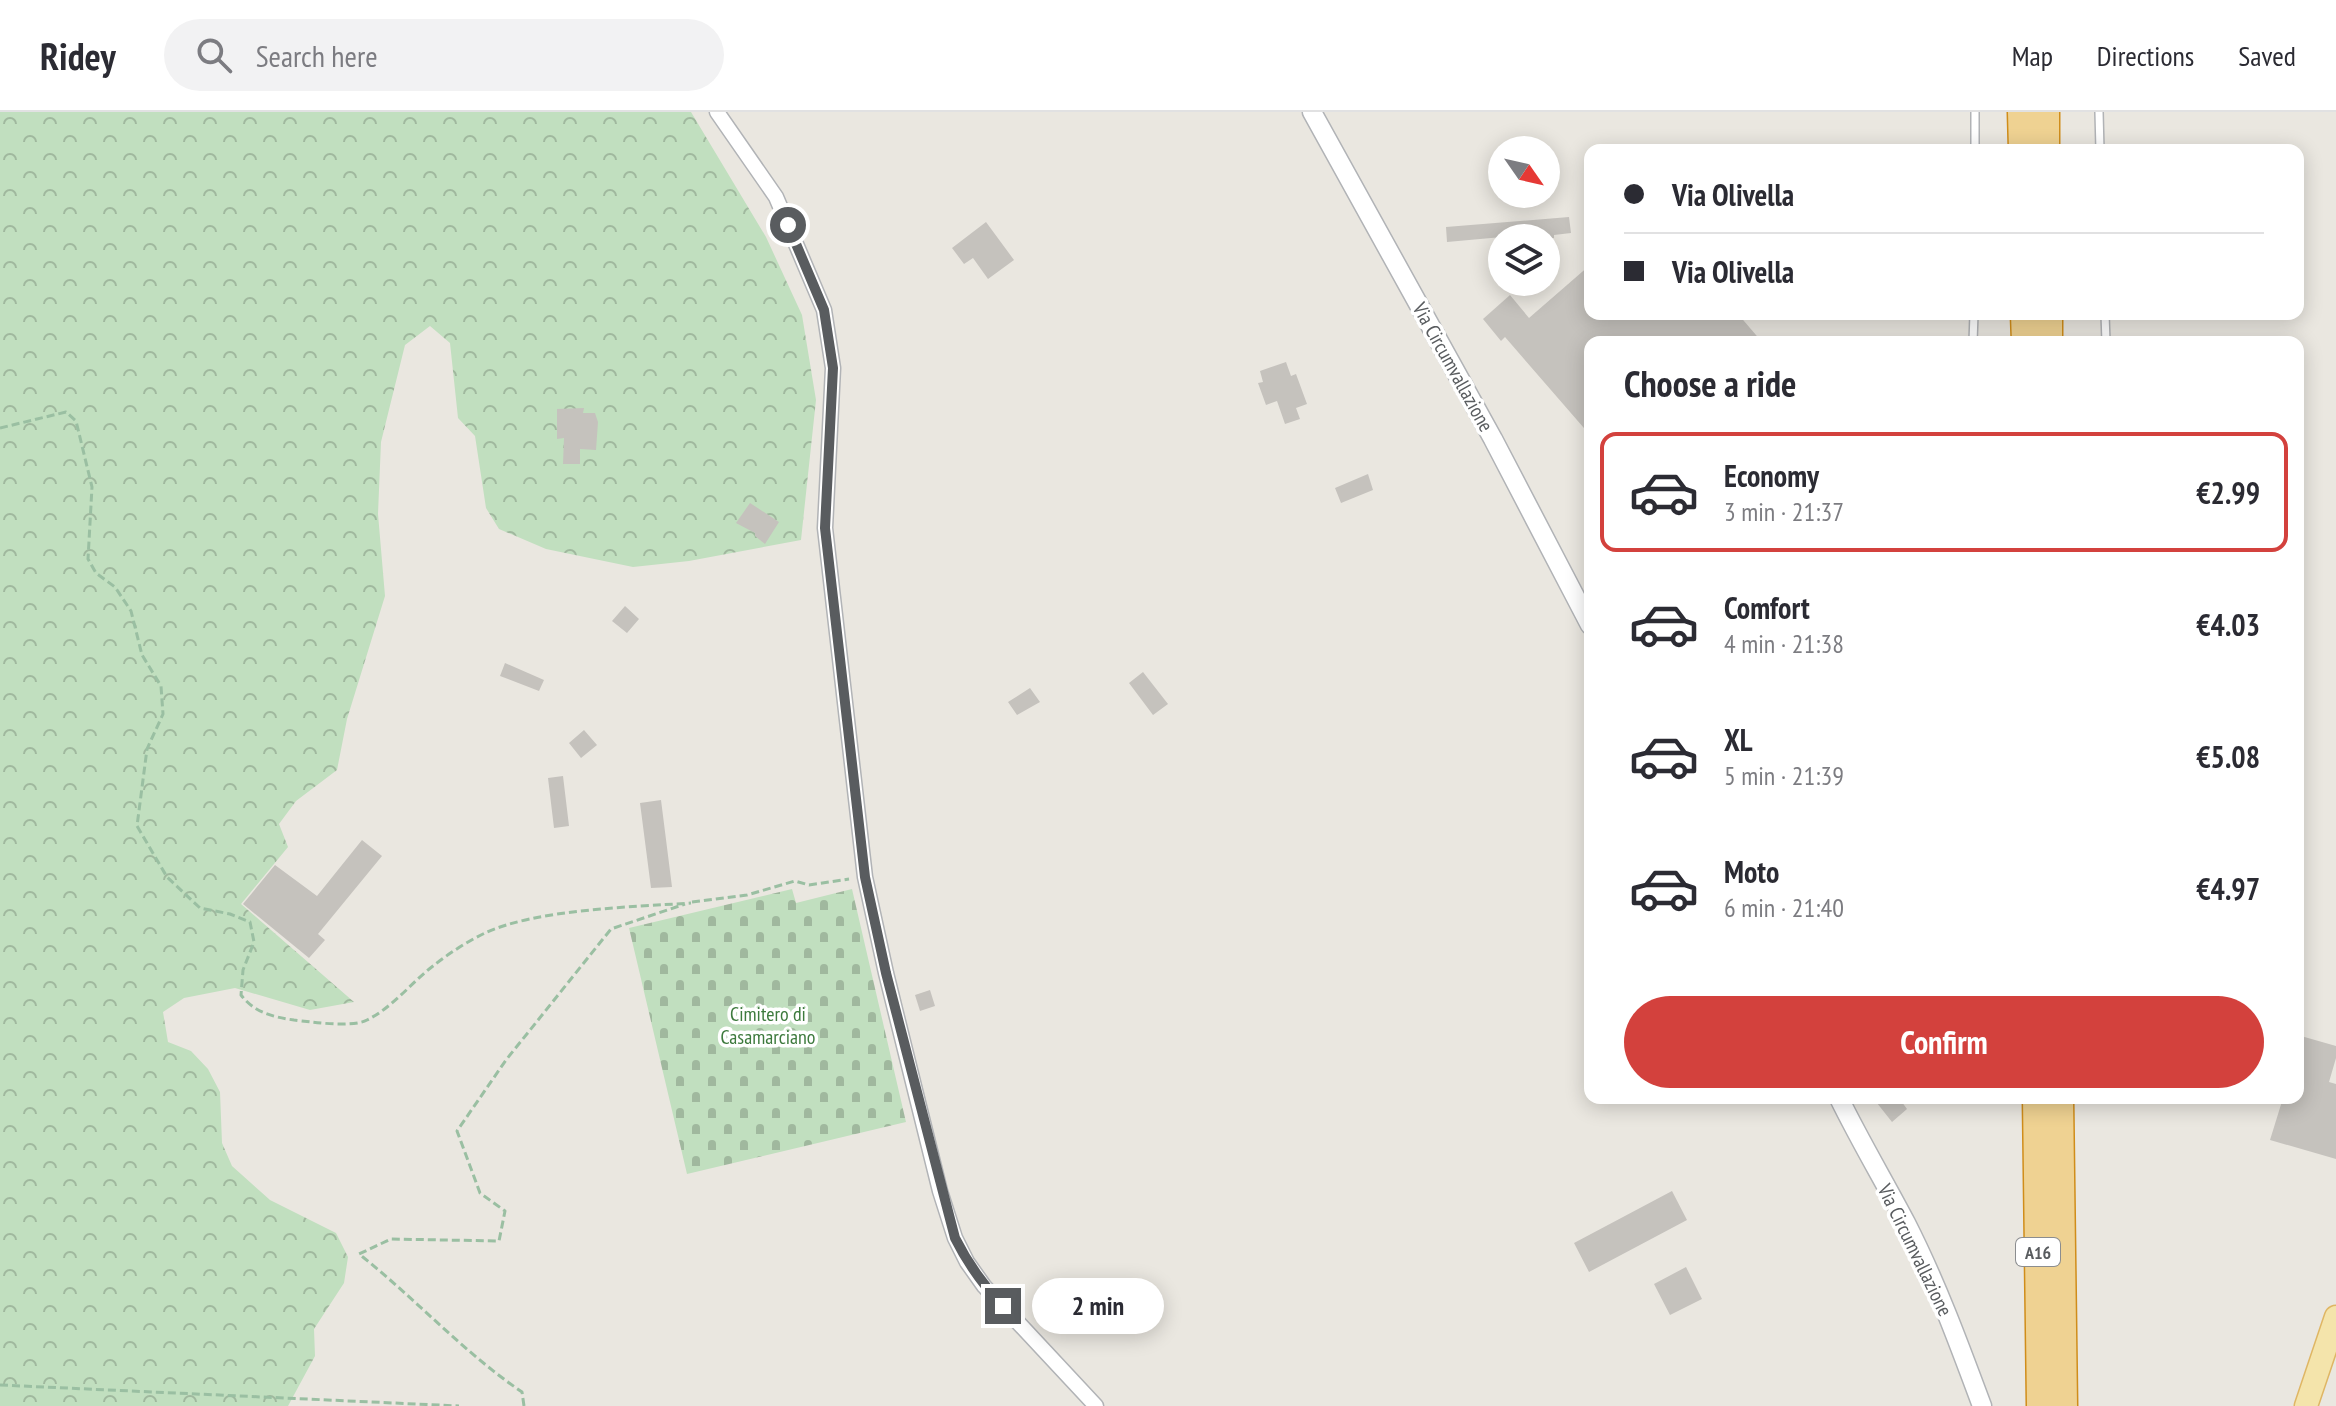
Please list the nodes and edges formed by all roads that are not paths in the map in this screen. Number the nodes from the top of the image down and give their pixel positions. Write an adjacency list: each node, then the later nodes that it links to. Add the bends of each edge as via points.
1 (717, 112): 16 (street, via 776,197 824,310 833,368 825,528 865,877 955,1238 984,1286)
2 (1312, 112): 11 (street, Via Circumvallazione)
3 (1975, 112): 7 (lane)
4 (2021, 112): 8 (highway)
5 (2046, 112): 9 (highway)
6 (2099, 112): 10 (lane)
7 (1975, 144)
8 (2022, 144)
9 (2046, 144)
10 (2100, 144)
11 (1584, 613)
12 (1842, 1104): 17 (street, Via Circumvallazione, via 1907,1225)
13 (2036, 1104): 18 (highway, A16)
14 (2060, 1104): 19 (highway, A16)
15 (2336, 1317): 20 (main road)
16 (1096, 1406)
17 (1982, 1406)
18 (2040, 1406)
19 (2064, 1406)
20 (2306, 1406)

